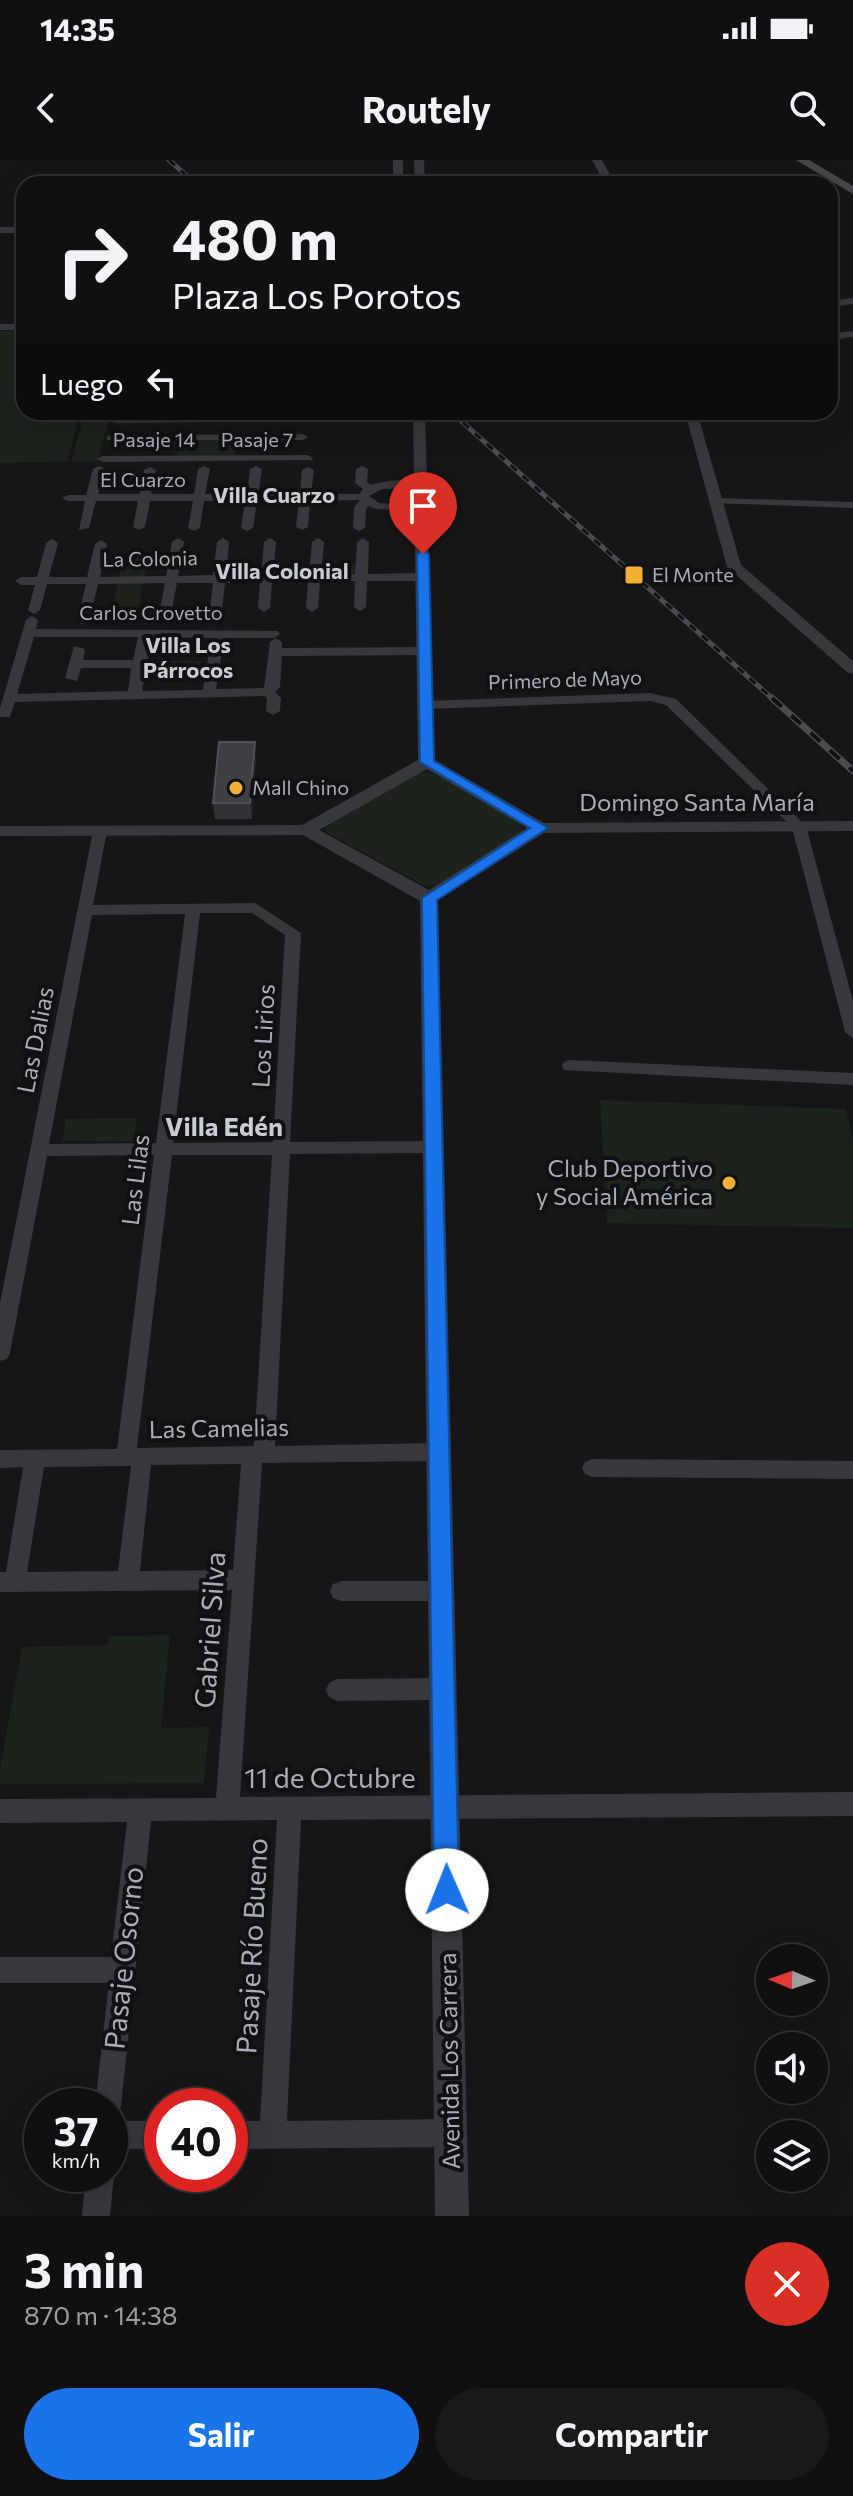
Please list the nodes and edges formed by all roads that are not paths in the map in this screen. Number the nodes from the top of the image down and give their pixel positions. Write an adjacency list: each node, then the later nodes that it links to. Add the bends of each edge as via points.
1 (801, 160): 4 (main road)
2 (398, 163): 3 (street)
3 (419, 163)
4 (828, 176)
5 (211, 420): 10 (street)
6 (419, 420): 15 (street)
7 (693, 420): 23 (street)
8 (303, 437): 10 (street)
9 (111, 438): 10 (street)
10 (209, 438): 11 (street)
11 (205, 464): 18 (street, Pasaje 7, via 308,464); 20 (street, Pasaje 14, via 101,464); 22 (street)
12 (256, 469): 17 (street)
13 (362, 469): 16 (street)
14 (150, 470): 21 (street)
15 (422, 485): 16 (street, El Cuarzo); 25 (street)
16 (366, 496): 18 (street, El Cuarzo); 25 (street, El Cuarzo, via 382,507); 31 (street)
17 (252, 497): 18 (street, El Cuarzo); 22 (street, El Cuarzo); 30 (street)
18 (305, 497): 27 (street)
19 (68, 498): 20 (street, El Cuarzo)
20 (91, 498): 21 (street, El Cuarzo); 28 (street)
21 (145, 498): 22 (street, El Cuarzo); 26 (street)
22 (199, 498): 29 (street)
23 (715, 501): 24 (street); 61 (street, via 738,573)
24 (853, 505)
25 (422, 508): 40 (street)
26 (139, 527)
27 (302, 527)
28 (83, 528)
29 (194, 528)
30 (247, 528)
31 (359, 528)
32 (178, 542): 43 (street)
33 (223, 542): 44 (street)
34 (270, 542): 41 (street)
35 (318, 542): 42 (street)
36 (363, 542): 39 (street)
37 (52, 543): 47 (street)
38 (101, 544): 45 (street)
39 (361, 577): 40 (street, La Colonia); 42 (street, La Colonia); 48 (street)
40 (423, 577): 58 (street)
41 (266, 578): 42 (street, La Colonia); 44 (street, La Colonia); 49 (street)
42 (315, 578): 50 (street)
43 (172, 579): 44 (street, La Colonia); 45 (street, La Colonia); 52 (street)
44 (219, 579): 53 (street)
45 (93, 580): 47 (street, La Colonia); 51 (street)
46 (21, 581): 47 (street, La Colonia)
47 (42, 581): 54 (street)
48 (360, 607)
49 (264, 608)
50 (312, 608)
51 (86, 609)
52 (166, 609)
53 (216, 609)
54 (31, 621): 56 (street, Carlos Crovetto); 65 (street)
55 (218, 633): 56 (street, Carlos Crovetto); 59 (street, Carlos Crovetto, via 276,629); 64 (street)
56 (147, 635): 60 (street)
57 (79, 649): 60 (street, via 74,671)
58 (425, 651): 59 (street); 66 (street)
59 (275, 652): 62 (street, via 273,687)
60 (139, 664): 63 (street)
61 (853, 669)
62 (268, 692): 64 (street); 67 (street, via 274,698)
63 (137, 694): 64 (street); 65 (street)
64 (209, 695)
65 (10, 698): 68 (street)
66 (426, 705): 69 (street); 70 (street, Primero de Mayo, via 667,700)
67 (273, 711)
68 (5, 714)
69 (427, 762): 72 (street); 73 (street)
70 (799, 826): 71 (street, Domingo Santa María); 72 (street, Domingo Santa María); 79 (street)
71 (853, 826)
72 (540, 828): 76 (street)
73 (306, 830): 75 (street); 76 (street)
74 (0, 831): 75 (street)
75 (100, 831): 78 (street, Las Dalias)
76 (429, 898): 82 (street, Avenida Los Carrera)
77 (193, 909): 78 (street, Los Lirios); 83 (street, Los Lirios, via 258,909 293,932); 84 (street, Las Lilas)
78 (85, 910): 85 (street, Las Dalias)
79 (853, 1032)
80 (570, 1066): 81 (street)
81 (853, 1079)
82 (434, 1147): 83 (street); 87 (street, Avenida Los Carrera)
83 (282, 1148): 84 (street); 88 (street, Los Lirios)
84 (163, 1149): 85 (street); 89 (street, Las Lilas)
85 (39, 1150): 86 (street, Las Dalias)
86 (0, 1353)
87 (439, 1452): 88 (street, Las Camelias); 98 (street, Avenida Los Carrera)
88 (258, 1454): 89 (street, Las Camelias); 94 (street, Gabriel Silva)
89 (134, 1457): 90 (street, Las Camelias); 95 (street, Las Lilas)
90 (35, 1458): 91 (street, Las Camelias); 96 (street)
91 (0, 1459)
92 (592, 1468): 93 (street)
93 (853, 1470)
94 (243, 1580): 95 (street); 103 (street, Gabriel Silva)
95 (128, 1581): 96 (street)
96 (7, 1582)
97 (341, 1591): 98 (street)
98 (441, 1591): 99 (street, Avenida Los Carrera)
99 (443, 1689): 100 (street); 102 (street, Avenida Los Carrera)
100 (337, 1690)
101 (853, 1804): 102 (street, 11 de Octubre)
102 (445, 1807): 104 (street, 11 de Octubre); 110 (street, Avenida Los Carrera)
103 (227, 1809): 104 (street, 11 de Octubre); 105 (street, 11 de Octubre)
104 (290, 1809): 111 (street, Pasaje Río Bueno)
105 (140, 1810): 106 (street, 11 de Octubre); 108 (street, Pasaje Osorno)
106 (0, 1811)
107 (0, 1970): 108 (street)
108 (122, 1970): 109 (street, Pasaje Osorno)
109 (110, 2088)
110 (451, 2133): 111 (street); 115 (street, Avenida Los Carrera)
111 (273, 2134): 112 (street)
112 (248, 2135)
113 (98, 2192): 114 (street)
114 (96, 2216)
115 (452, 2216)

